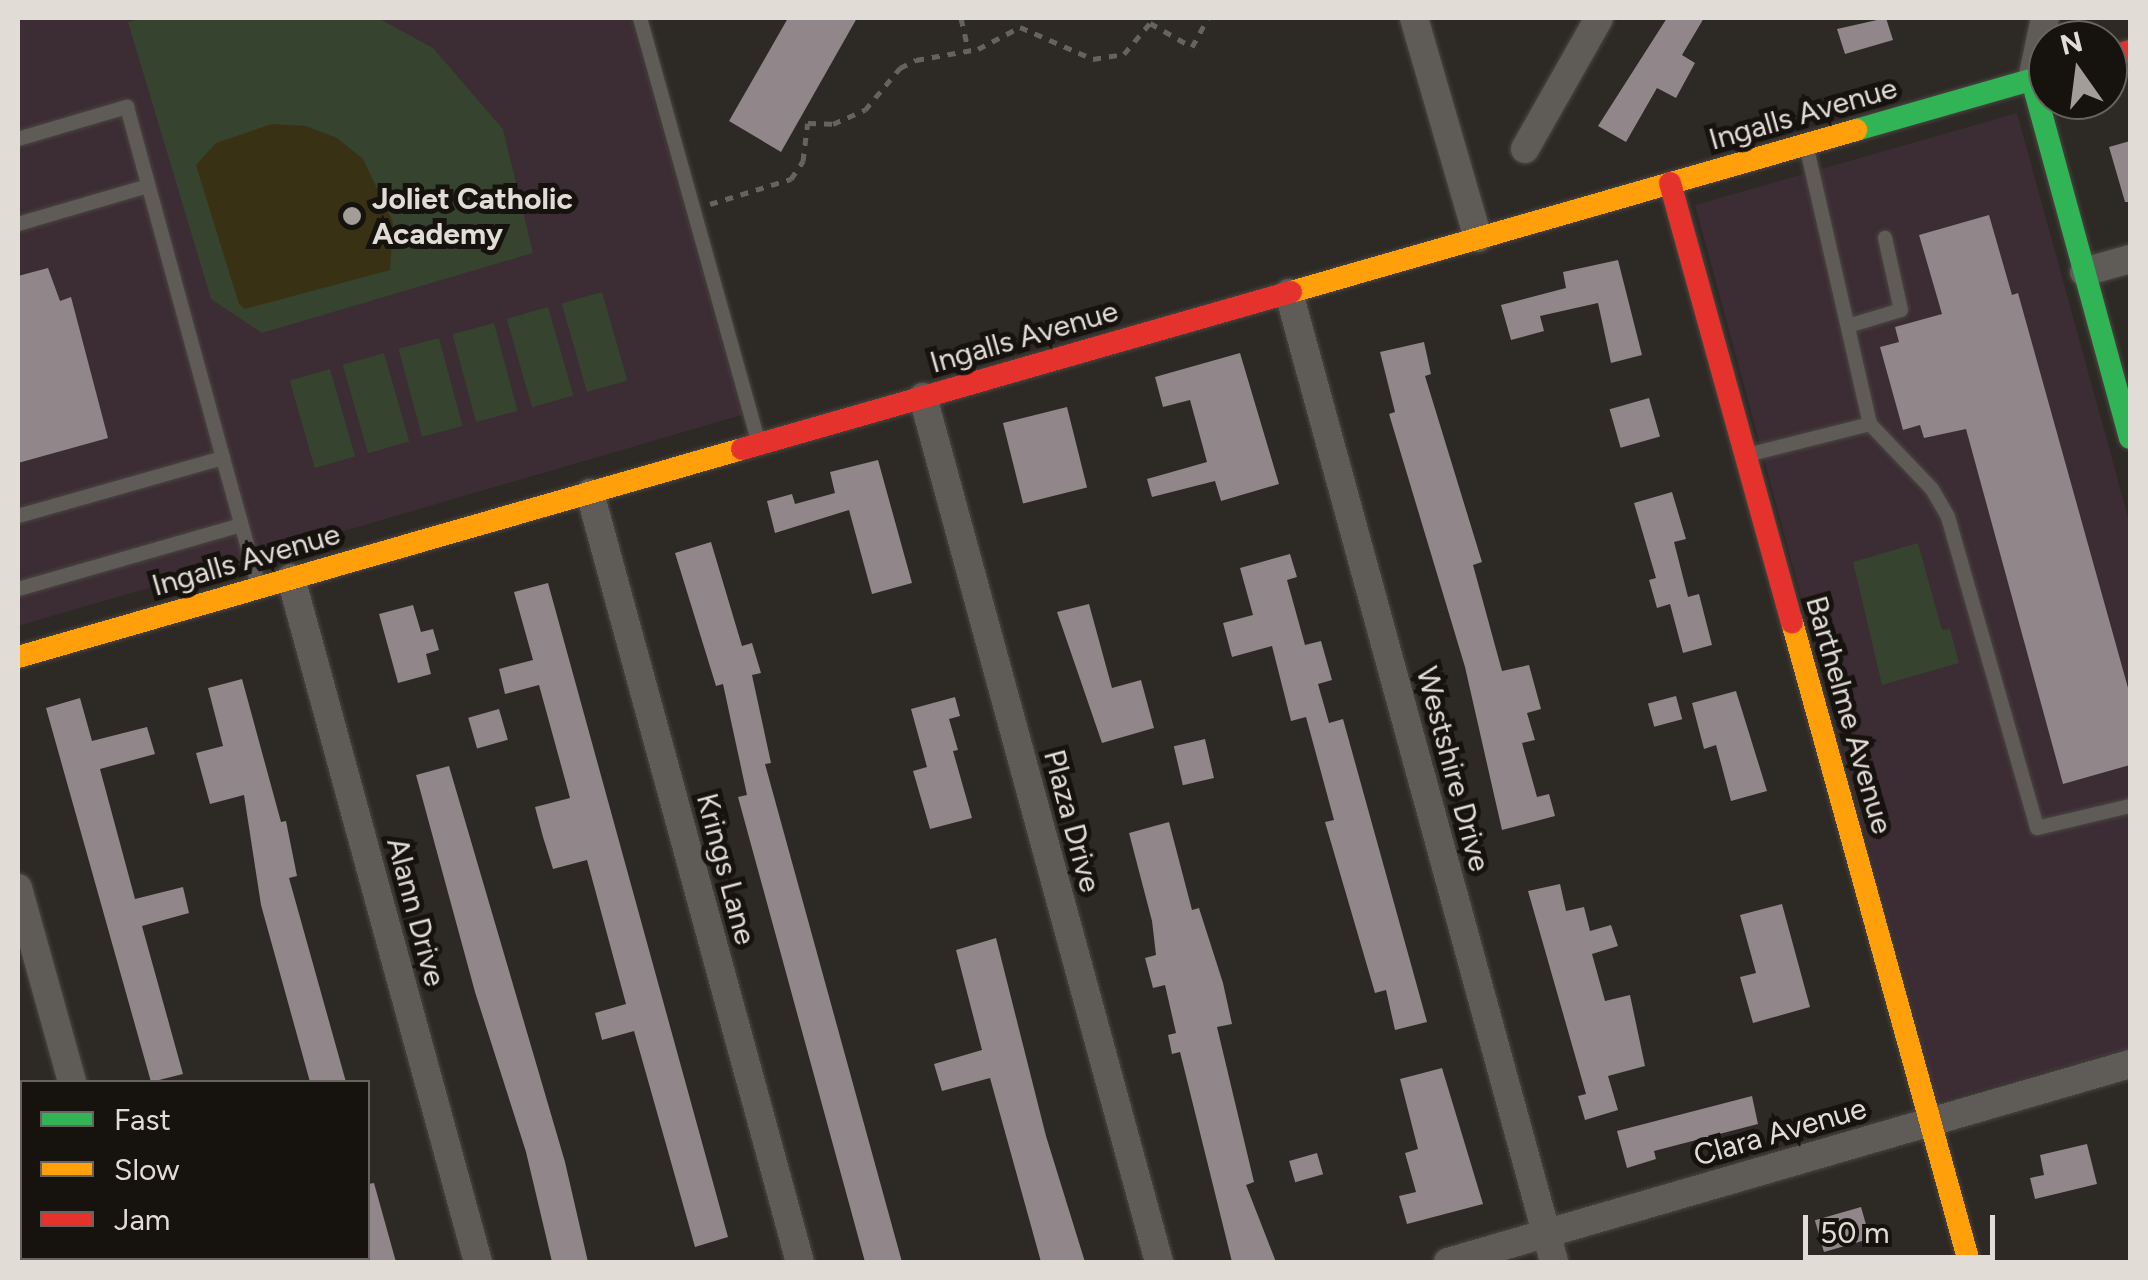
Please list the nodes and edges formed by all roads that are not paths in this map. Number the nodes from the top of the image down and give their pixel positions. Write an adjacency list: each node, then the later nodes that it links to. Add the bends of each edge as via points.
1 (1414, 18): 12 (street)
2 (1599, 18): 8 (street)
3 (644, 20): 21 (lane)
4 (2028, 81): 7 (street, Ingalls Avenue)
5 (2050, 120): 15 (street)
6 (18, 139): 10 (lane, via 127,107)
7 (1806, 145): 9 (street, Ingalls Avenue); 17 (lane)
8 (1525, 149)
9 (1670, 184): 12 (street, Ingalls Avenue); 22 (street, Barthelme Avenue)
10 (148, 186): 11 (lane); 23 (lane)
11 (18, 224)
12 (1478, 238): 16 (street, Ingalls Avenue)
13 (1885, 238): 17 (lane, via 1901,310)
14 (2130, 259): 15 (street)
15 (2084, 272): 20 (street)
16 (1288, 293): 18 (street, Ingalls Avenue); 36 (street, Westshire Drive)
17 (1848, 326): 19 (lane)
18 (923, 397): 21 (street, Ingalls Avenue); 39 (street, Plaza Drive)
19 (1870, 424): 22 (lane); 31 (lane, via 1932,489 1948,518 2037,828)
20 (2130, 438)
21 (759, 444): 24 (street, Ingalls Avenue)
22 (1746, 456): 35 (street, Barthelme Avenue)
23 (223, 458): 25 (lane); 26 (lane)
24 (590, 493): 27 (street, Ingalls Avenue); 38 (street, Krings Lane)
25 (18, 516)
26 (242, 526): 28 (lane); 29 (lane)
27 (291, 578): 29 (street, Ingalls Avenue); 37 (street, Alann Drive)
28 (18, 588)
29 (258, 588): 30 (street, Ingalls Avenue)
30 (18, 657)
31 (2130, 806)
32 (18, 888): 34 (street)
33 (2130, 1064): 35 (street, Clara Avenue)
34 (71, 1080)
35 (1931, 1122): 36 (street, Clara Avenue); 42 (street, Barthelme Avenue)
36 (1546, 1234): 40 (street, Clara Avenue); 41 (street, Westshire Drive)
37 (478, 1262)
38 (800, 1262)
39 (1159, 1262)
40 (1448, 1262)
41 (1554, 1262)
42 (1969, 1262)

